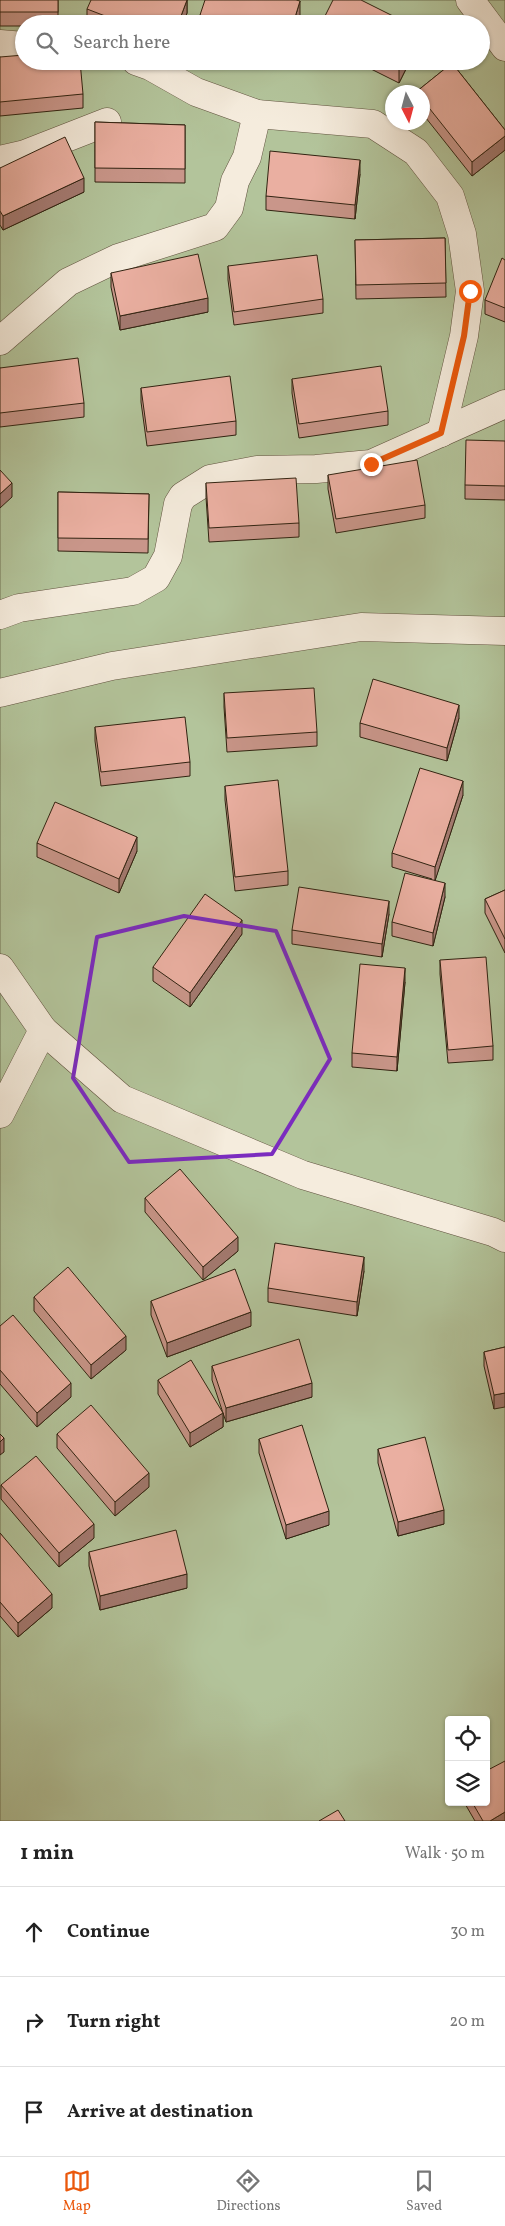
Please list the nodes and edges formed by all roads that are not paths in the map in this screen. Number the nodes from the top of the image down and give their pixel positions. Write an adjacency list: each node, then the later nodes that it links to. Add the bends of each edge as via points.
1 (470, 0): 2 (street)
2 (481, 15)
3 (490, 27): 6 (street)
4 (0, 44): 5 (street)
5 (15, 45)
6 (505, 47)
7 (157, 70): 8 (street, via 196,92)
8 (256, 114): 11 (street, via 247,157 235,181 229,208 215,227 118,258 68,282); 13 (street, via 373,124 416,152 450,196 462,234 470,291 464,336)
9 (107, 122): 10 (street, via 25,154)
10 (0, 160)
11 (0, 341)
12 (505, 404): 13 (street)
13 (441, 433): 14 (street, via 371,464 257,470 210,479 183,496 178,504 168,556 156,578 133,591 19,608)
14 (0, 615)
15 (505, 631): 16 (street, via 361,627 112,666)
16 (0, 693)
17 (0, 968): 18 (street)
18 (43, 1030): 19 (street); 20 (street, via 122,1099 303,1175)
19 (0, 1114)
20 (501, 1227)

